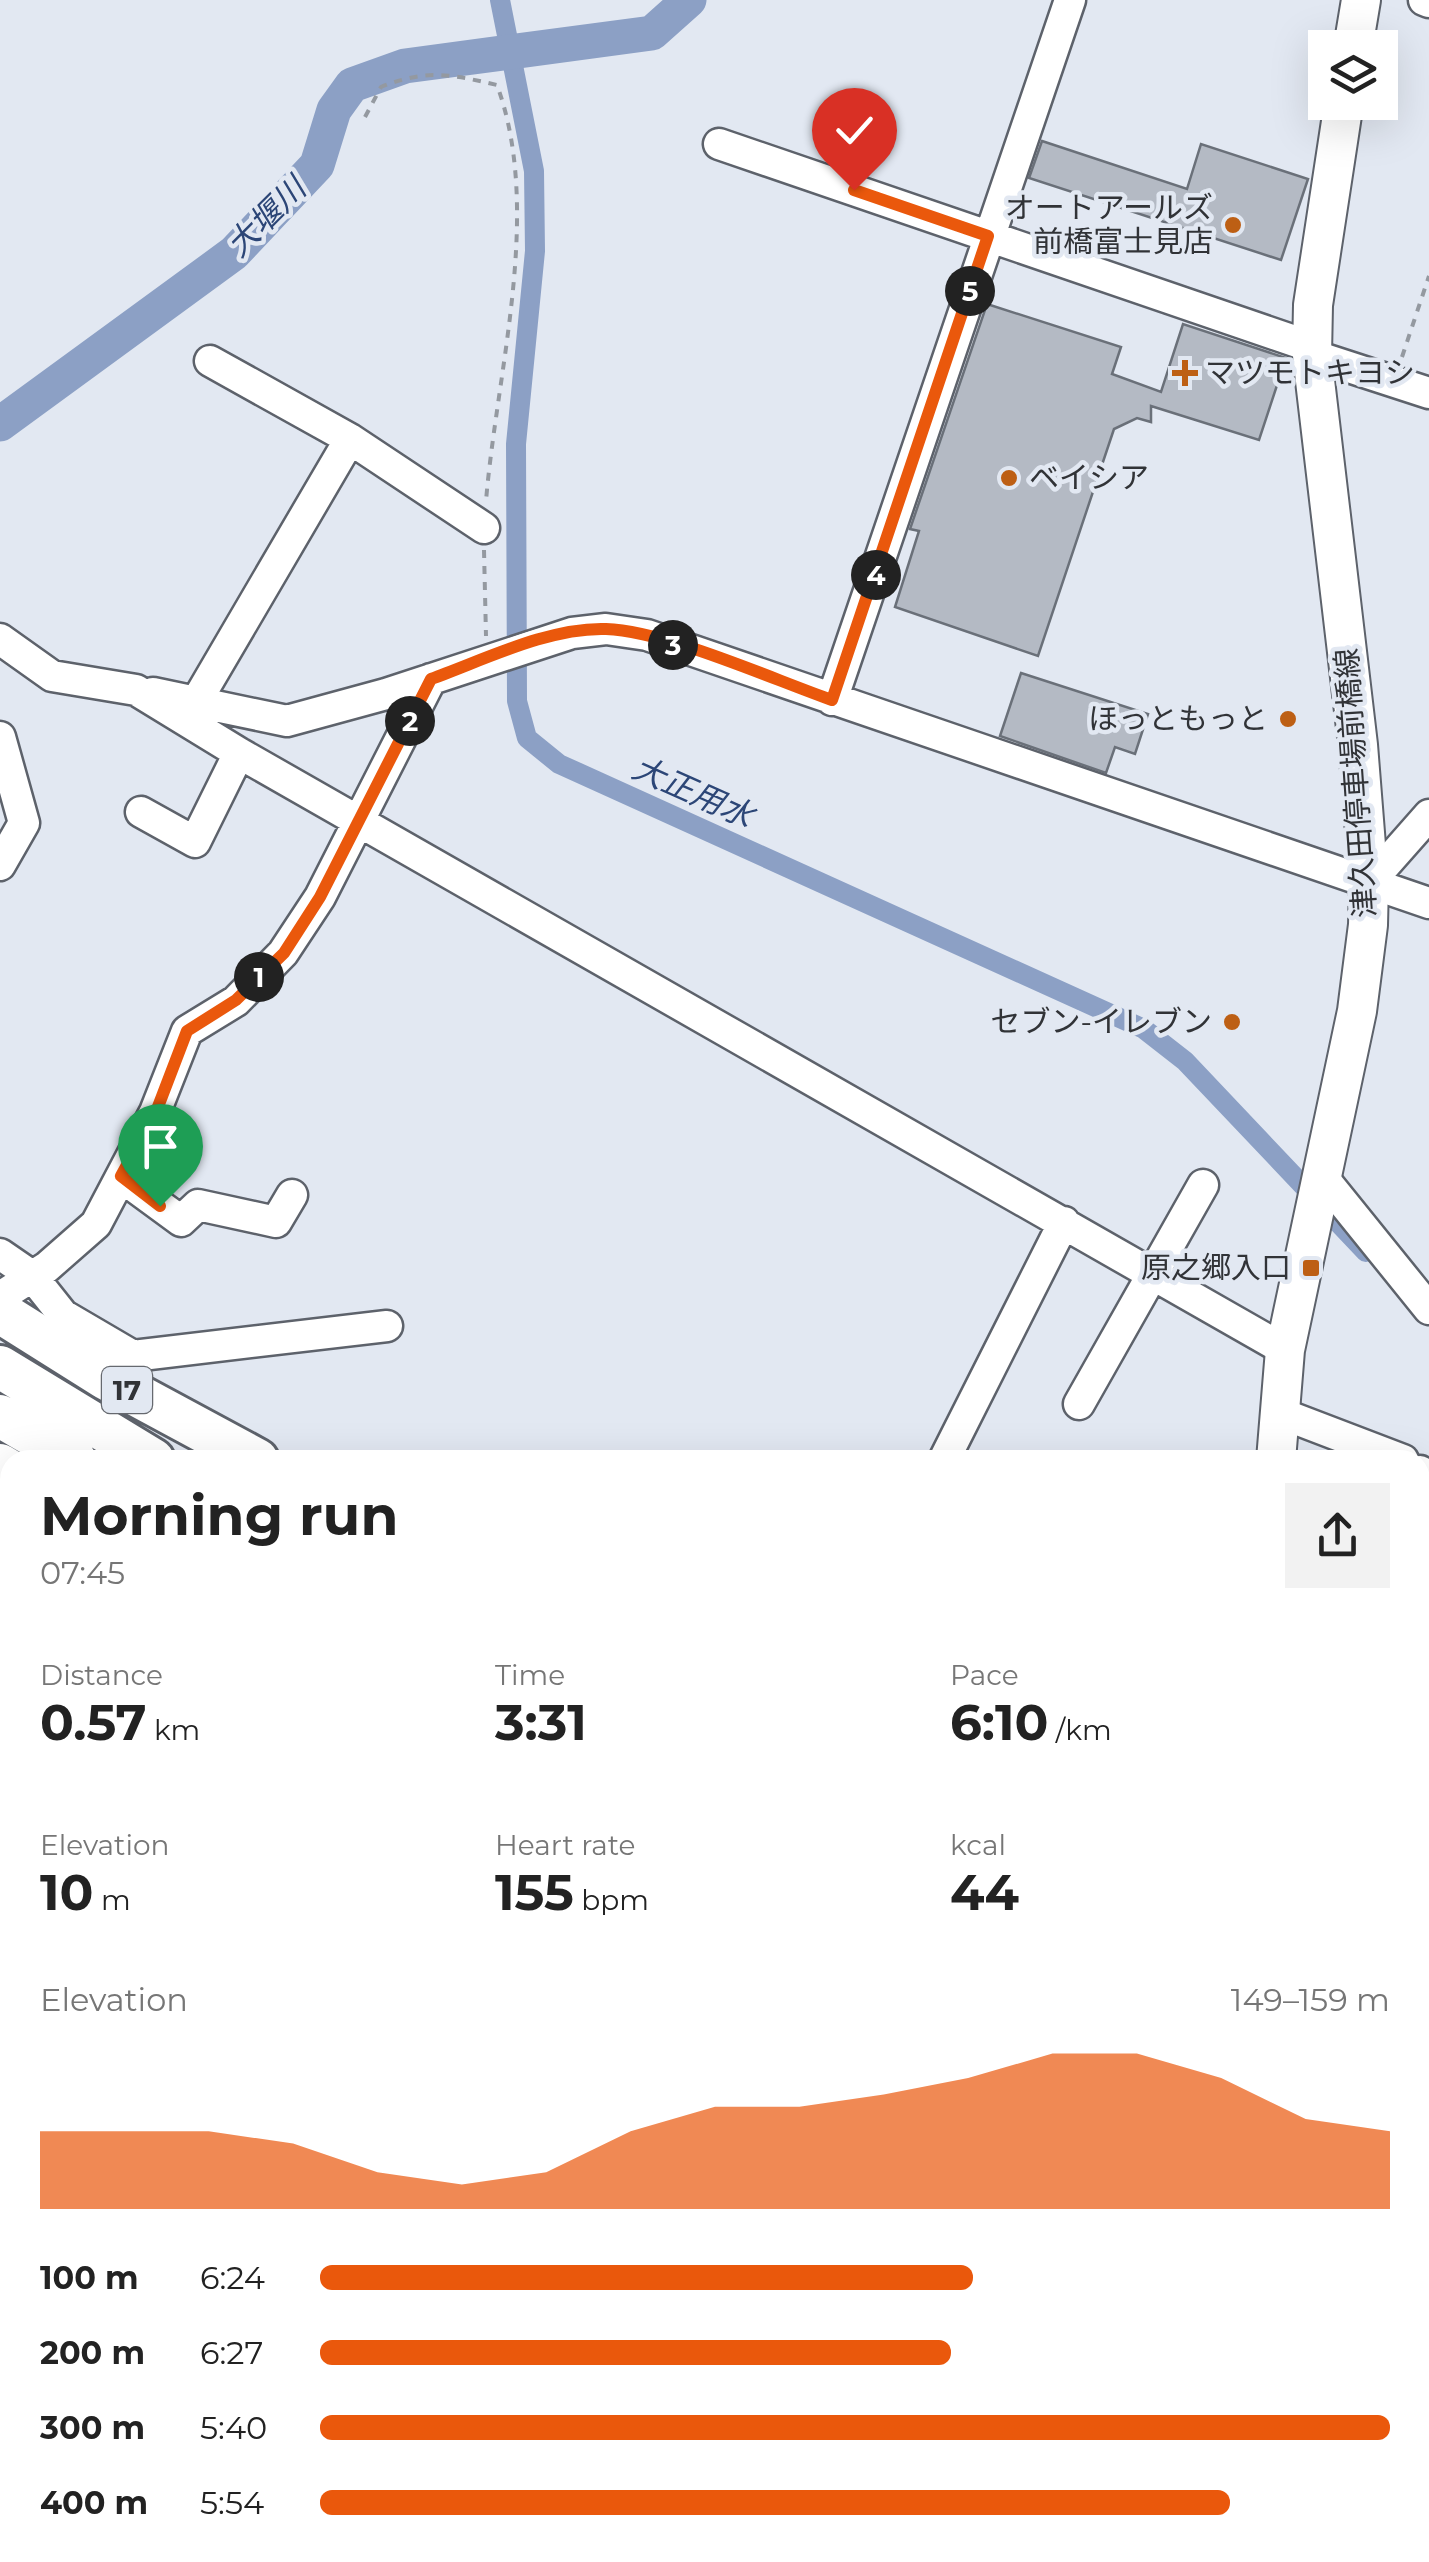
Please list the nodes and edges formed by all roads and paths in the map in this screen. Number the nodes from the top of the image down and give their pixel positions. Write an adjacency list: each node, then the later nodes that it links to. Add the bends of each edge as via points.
1 (1070, 0): 7 (street)
2 (1361, 0): 3 (main road)
3 (1356, 30)
4 (365, 117): 14 (path, via 380,87 415,74 450,74 497,85 510,122 518,201 514,278)
5 (1341, 120): 9 (main road, 津久田停車場前橋線)
6 (719, 144): 7 (street)
7 (988, 236): 9 (street); 19 (street)
8 (1429, 276): 11 (path)
9 (1312, 351): 11 (street); 27 (main road, 津久田停車場前橋線)
10 (210, 361): 13 (street)
11 (1393, 381): 12 (street)
12 (1429, 393)
13 (350, 439): 14 (street); 20 (street)
14 (484, 528): 16 (path)
15 (0, 639): 18 (street, via 52,676)
16 (490, 658): 17 (street); 19 (street, via 606,629 646,636)
17 (431, 679): 20 (street, via 287,720); 25 (street)
18 (136, 690): 20 (street); 22 (street)
19 (832, 700): 27 (street)
20 (196, 702)
21 (0, 736): 26 (street, via 24,823)
22 (239, 754): 23 (street, via 194,842); 25 (street)
23 (141, 812)
24 (1429, 815): 27 (street)
25 (360, 822): 29 (street, via 284,953 236,1000 187,1031 156,1112); 33 (street)
26 (0, 865)
27 (1369, 883): 28 (street); 31 (main road, 津久田停車場前橋線, via 1357,1011)
28 (1429, 903)
29 (121, 1176): 32 (street, via 182,1221 198,1204 276,1222); 36 (street, via 96,1224)
30 (1203, 1185): 35 (street)
31 (1317, 1189): 38 (street); 41 (main road, 津久田停車場前橋線)
32 (292, 1195)
33 (1064, 1222): 35 (street); 49 (street)
34 (0, 1254): 36 (street)
35 (1152, 1273): 41 (street); 43 (street)
36 (32, 1276): 37 (street); 40 (street, via 62,1315 133,1356)
37 (0, 1297)
38 (1429, 1309)
39 (0, 1312): 48 (highway, 17)
40 (387, 1326)
41 (1285, 1350): 44 (main road, 津久田停車場前橋線)
42 (0, 1367): 47 (highway, 17)
43 (1079, 1404)
44 (1280, 1414): 50 (main road, 津久田停車場前橋線); 51 (street)
45 (0, 1416): 46 (highway)
46 (58, 1450)
47 (137, 1450)
48 (239, 1450)
49 (949, 1450)
50 (1277, 1450)
51 (1376, 1450)

